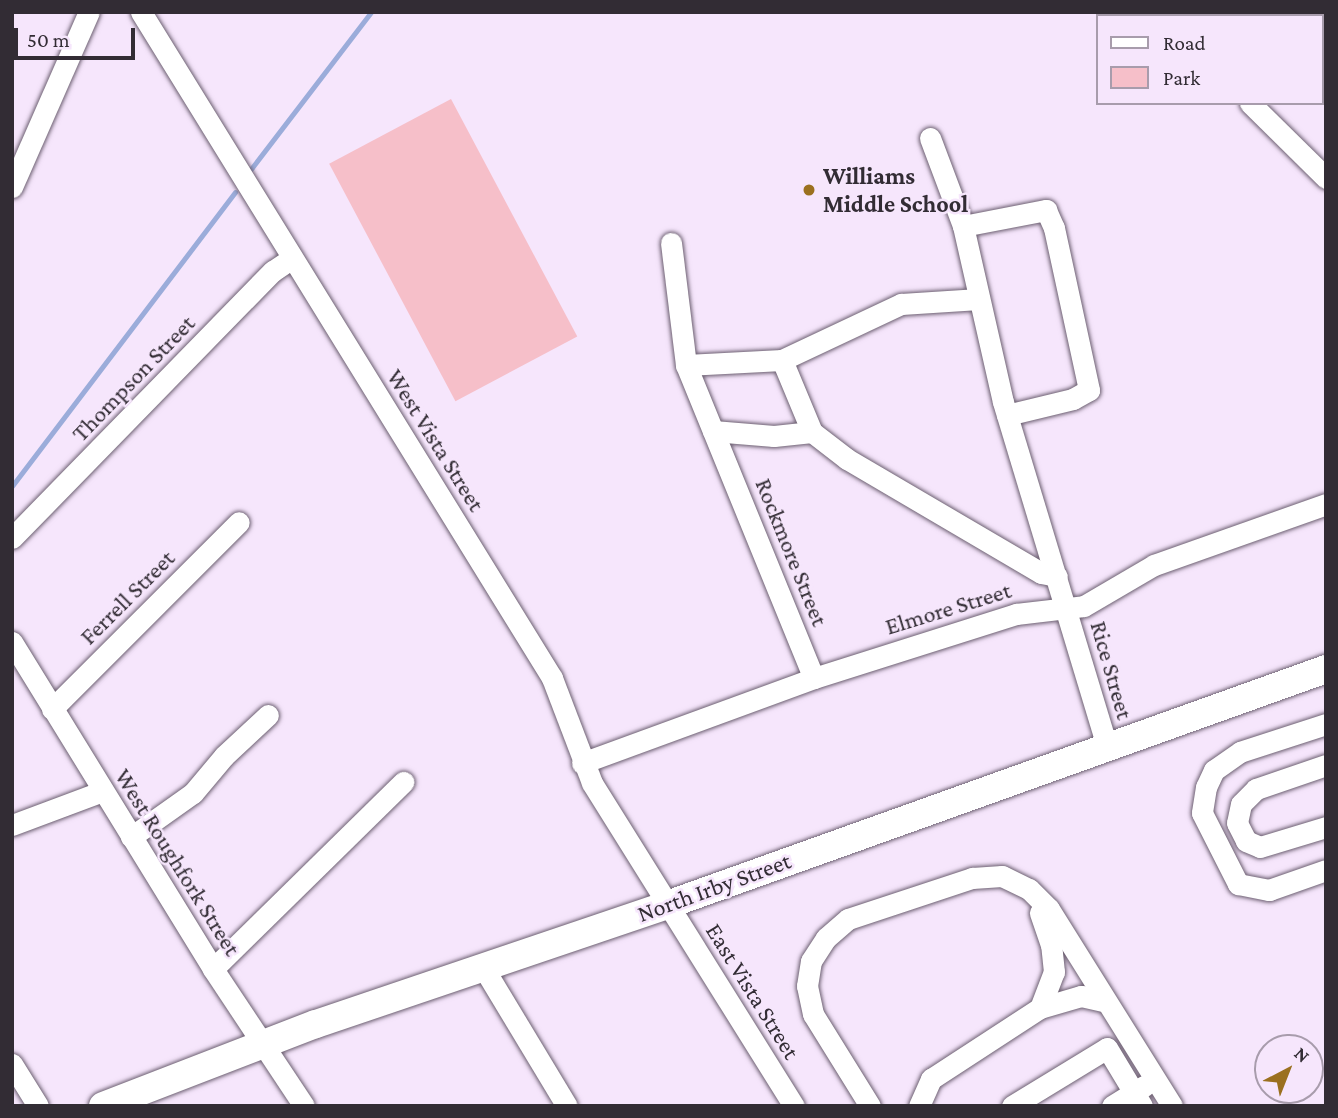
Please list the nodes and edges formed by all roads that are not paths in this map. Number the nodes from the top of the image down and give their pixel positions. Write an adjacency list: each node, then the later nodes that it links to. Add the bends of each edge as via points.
1 (89, 12): 6 (street)
2 (141, 12): 9 (street, West Vista Street)
3 (1252, 105): 5 (street)
4 (930, 138): 7 (street, Rice Street)
5 (1326, 178)
6 (12, 187)
7 (963, 226): 10 (street, Rice Street); 13 (street, via 1046,210 1054,228 1089,390 1073,399)
8 (671, 243): 12 (street, Rockmore Street)
9 (292, 258): 18 (street, Thompson Street, via 273,271); 28 (street, West Vista Street, via 552,678)
10 (979, 299): 11 (street, via 901,304); 13 (street, Rice Street)
11 (782, 360): 12 (street); 14 (street)
12 (686, 365): 15 (street, Rockmore Street)
13 (1007, 415): 19 (street, Rice Street)
14 (813, 432): 15 (street); 19 (street, via 847,459 1041,573)
15 (717, 439): 23 (street, Rockmore Street)
16 (1326, 504): 20 (street, Elmore Street, via 1154,565 1084,606)
17 (239, 522): 24 (street, Ferrell Street)
18 (12, 538)
19 (1057, 576): 20 (street, Rice Street)
20 (1067, 609): 23 (street, Elmore Street, via 1016,614); 27 (street, Rice Street)
21 (12, 642): 24 (street, West Roughfork Street)
22 (1326, 669): 27 (main road, North Irby Street)
23 (814, 678): 28 (street, Elmore Street)
24 (52, 709): 31 (street, West Roughfork Street)
25 (268, 715): 34 (street, via 224,755 193,793)
26 (1326, 724): 35 (street, via 1240,752 1214,770 1202,813 1238,884 1269,890)
27 (1107, 746): 37 (main road, North Irby Street)
28 (582, 763): 37 (street, West Vista Street)
29 (1326, 765): 33 (street, via 1256,789 1241,804 1237,823 1247,841 1260,846)
30 (403, 782): 39 (street)
31 (103, 791): 32 (street); 34 (street, West Roughfork Street)
32 (12, 825)
33 (1326, 827)
34 (131, 837): 39 (street, West Roughfork Street)
35 (1326, 870)
36 (1029, 889): 40 (street, via 1049,909); 41 (street, via 1051,945 1054,972); 51 (street, via 1002,876 972,878 848,919 827,937 811,961 807,986 813,1014)
37 (667, 905): 38 (main road, North Irby Street); 50 (street, East Vista Street)
38 (483, 967): 42 (main road, North Irby Street); 49 (street)
39 (213, 969): 42 (street, West Roughfork Street)
40 (1107, 1002): 41 (street, via 1081,996); 44 (street)
41 (1040, 1008): 52 (street, via 931,1079)
42 (263, 1043): 47 (main road, North Irby Street); 48 (street, West Roughfork Street)
43 (12, 1064): 46 (street)
44 (1155, 1079): 45 (street); 55 (street)
45 (1138, 1099): 53 (street, via 1107,1048); 54 (street)
46 (38, 1106)
47 (103, 1106)
48 (304, 1106)
49 (567, 1106)
50 (794, 1106)
51 (870, 1106)
52 (919, 1106)
53 (1012, 1106)
54 (1112, 1106)
55 (1171, 1106)

